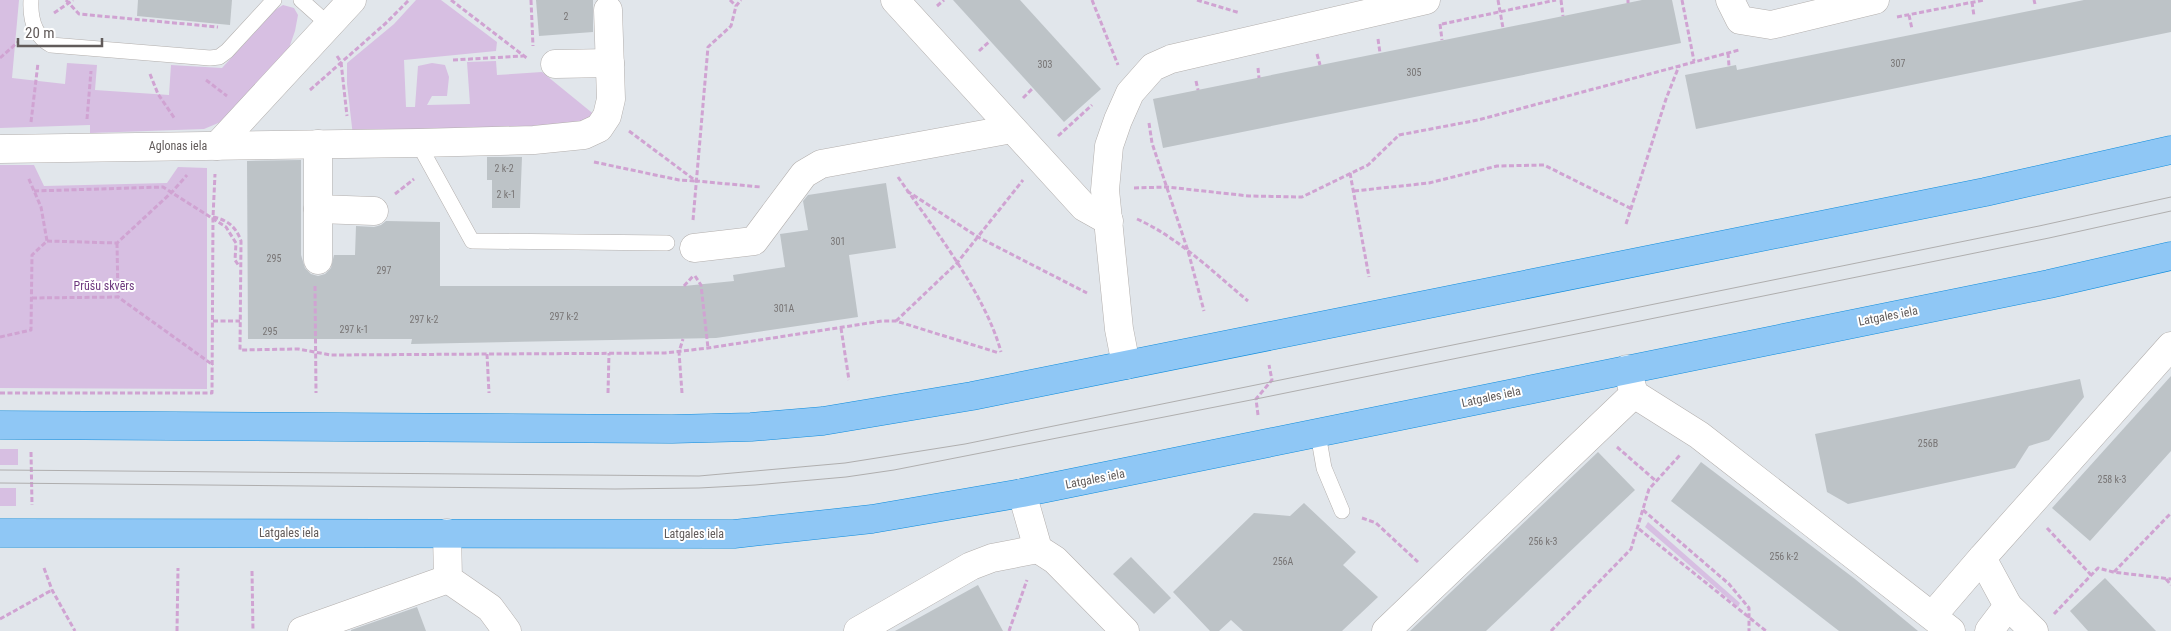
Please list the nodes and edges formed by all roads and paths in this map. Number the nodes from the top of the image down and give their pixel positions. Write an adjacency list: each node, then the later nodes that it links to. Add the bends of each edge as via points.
1 (31, 0): 29 (lane, via 30,12)
2 (66, 0): 25 (path, via 79,14)
3 (274, 0): 34 (lane, via 219,58)
4 (301, 0): 28 (lane)
5 (352, 0): 28 (street, Aglonas iela)
6 (408, 0): 39 (path)
7 (451, 0): 35 (path)
8 (531, 0): 37 (path)
9 (730, 0): 20 (path)
10 (741, 0): 20 (path)
11 (895, 0): 49 (street)
12 (1092, 0): 43 (path)
13 (1426, 0): 69 (street, via 1170,59 1153,67 1130,93 1109,146)
14 (1498, 0): 26 (path)
15 (1561, 0): 23 (path)
16 (1682, 0): 38 (path)
17 (1730, 0): 18 (street, via 1740,20 1771,25)
18 (1875, 0)
19 (1972, 2): 24 (path)
20 (736, 6): 62 (path, via 731,26 708,47)
21 (608, 10): 40 (street)
22 (1909, 15): 27 (path)
23 (1563, 16)
24 (1974, 16)
25 (222, 27)
26 (1503, 28)
27 (1912, 29)
28 (325, 30): 39 (path); 45 (street, Aglonas iela)
29 (41, 40): 30 (lane, via 51,45); 48 (path)
30 (92, 49): 31 (lane); 53 (path)
31 (142, 53): 34 (lane); 58 (path, via 158,94)
32 (1728, 53): 42 (path)
33 (1720, 55): 38 (path)
34 (186, 56): 45 (path, via 200,74)
35 (524, 56): 36 (path); 37 (path)
36 (453, 60)
37 (541, 61): 40 (street)
38 (1694, 61): 41 (path)
39 (341, 62): 44 (path); 52 (path)
40 (610, 63): 46 (street, via 611,99)
41 (1679, 66): 61 (path, via 1478,120 1399,135 1368,165); 71 (path)
42 (1730, 66)
43 (1118, 68)
44 (306, 93)
45 (248, 114): 58 (street, Aglonas iela)
46 (607, 116): 57 (street, via 599,128 584,135); 62 (path)
47 (1148, 118): 63 (path, via 1152,143)
48 (31, 123)
49 (1012, 129): 56 (street); 59 (street)
50 (1059, 135): 59 (path)
51 (318, 144): 52 (street); 58 (street); 70 (street)
52 (349, 144): 57 (street)
53 (85, 147): 54 (street, Aglonas iela); 58 (street, Aglonas iela)
54 (8, 149): 65 (path)
55 (2171, 150): 105 (highway, via 1985,192)
56 (880, 152): 64 (street, via 821,164 804,174); 66 (path)
57 (424, 154): 72 (path); 78 (lane, via 472,241)
58 (203, 158): 68 (path); 73 (path, via 216,171)
59 (1039, 158): 69 (street, via 1084,207); 75 (path)
60 (586, 160): 62 (path)
61 (1350, 173): 63 (path, via 1302,197 1249,196); 67 (path)
62 (696, 181): 64 (path); 82 (path, via 692,223)
63 (1167, 187): 69 (path); 79 (path)
64 (794, 190): 82 (street, via 754,241)
65 (34, 191): 68 (path, via 163,187); 76 (path, via 41,207)
66 (907, 191): 75 (path); 83 (path)
67 (1354, 191): 71 (path, via 1429,184 1497,166 1544,165); 84 (path)
68 (172, 192): 73 (path); 77 (path)
69 (1107, 205): 79 (path, via 1150,225); 89 (street)
70 (318, 209): 72 (street); 81 (street)
71 (1632, 209): 74 (path)
72 (374, 211)
73 (213, 217): 91 (path); 92 (path, via 228,222 241,241)
74 (1626, 224)
75 (978, 237): 83 (path); 89 (path)
76 (47, 241): 77 (path); 87 (path, via 32,255)
77 (117, 243): 86 (path)
78 (667, 243)
79 (1188, 251): 88 (path); 90 (path)
80 (2171, 256): 107 (highway, Latgales iela)
81 (318, 260): 99 (path, via 315,269)
82 (694, 261): 85 (path); 98 (path, via 701,285)
83 (957, 263): 93 (path); 93 (path, via 995,329 1000,353)
84 (1369, 277)
85 (684, 286)
86 (118, 297): 87 (path); 104 (path)
87 (32, 298): 95 (path, via 31,330)
88 (1248, 301)
89 (1117, 307): 105 (street)
90 (1204, 311)
91 (213, 321): 92 (path); 104 (path)
92 (240, 321): 99 (path, via 240,350 298,349)
93 (896, 321): 94 (path)
94 (841, 328): 98 (path); 106 (path)
95 (0, 337)
96 (683, 339): 100 (path)
97 (2171, 346): 121 (street)
98 (708, 348): 100 (path)
99 (315, 352): 102 (path, via 331,355); 108 (path)
100 (680, 352): 101 (path); 112 (path)
101 (608, 353): 102 (path); 111 (path)
102 (487, 354): 110 (path)
103 (1268, 360): 113 (path, via 1272,380 1256,399)
104 (213, 365): 109 (path, via 212,393)
105 (1126, 365): 114 (highway, via 944,401 823,421 751,427)
106 (849, 380)
107 (1630, 382): 115 (street); 116 (highway, Latgales iela); 117 (street)
108 (316, 392)
109 (0, 393)
110 (489, 393)
111 (608, 393)
112 (682, 393)
113 (1258, 415)
114 (0, 426)
115 (1597, 429): 119 (path); 139 (street)
116 (1318, 434): 120 (highway, Latgales iela); 124 (lane, via 1324,468)
117 (1699, 435): 119 (path); 145 (street)
118 (31, 448): 123 (path)
119 (1656, 481): 122 (path, via 1649,489)
120 (1022, 493): 128 (highway, Latgales iela, via 872,519 734,534); 129 (street)
121 (2028, 507): 130 (street); 135 (path)
122 (1643, 510): 126 (path); 144 (path, via 1729,584 1749,608)
123 (32, 511)
124 (1342, 511): 139 (path, via 1376,523)
125 (2171, 514): 134 (path)
126 (1639, 528): 144 (path); 156 (path, via 1632,549)
127 (0, 533): 128 (highway, Latgales iela)
128 (447, 533): 137 (street)
129 (1038, 548): 152 (street, via 971,566); 153 (path); 154 (street, via 1055,560)
130 (1982, 558): 142 (street); 145 (street)
131 (44, 568): 141 (path)
132 (178, 568): 148 (path)
133 (252, 571): 149 (path)
134 (2113, 572): 135 (path, via 2098,568); 136 (path)
135 (2092, 574): 146 (path)
136 (2165, 578): 138 (path); 140 (path)
137 (448, 579): 150 (street); 151 (street, via 490,608)
138 (2171, 579)
139 (1438, 581): 155 (street)
140 (2171, 584)
141 (52, 590): 143 (path); 147 (path)
142 (2008, 606): 146 (street); 159 (street)
143 (0, 619)
144 (1748, 619): 157 (path); 158 (path)
145 (1942, 623)
146 (2043, 624)
147 (75, 631)
148 (177, 631)
149 (253, 631)
150 (302, 631)
151 (507, 631)
152 (858, 631)
153 (1009, 631)
154 (1125, 631)
155 (1386, 631)
156 (1550, 631)
157 (1749, 631)
158 (1766, 631)
159 (1989, 631)

